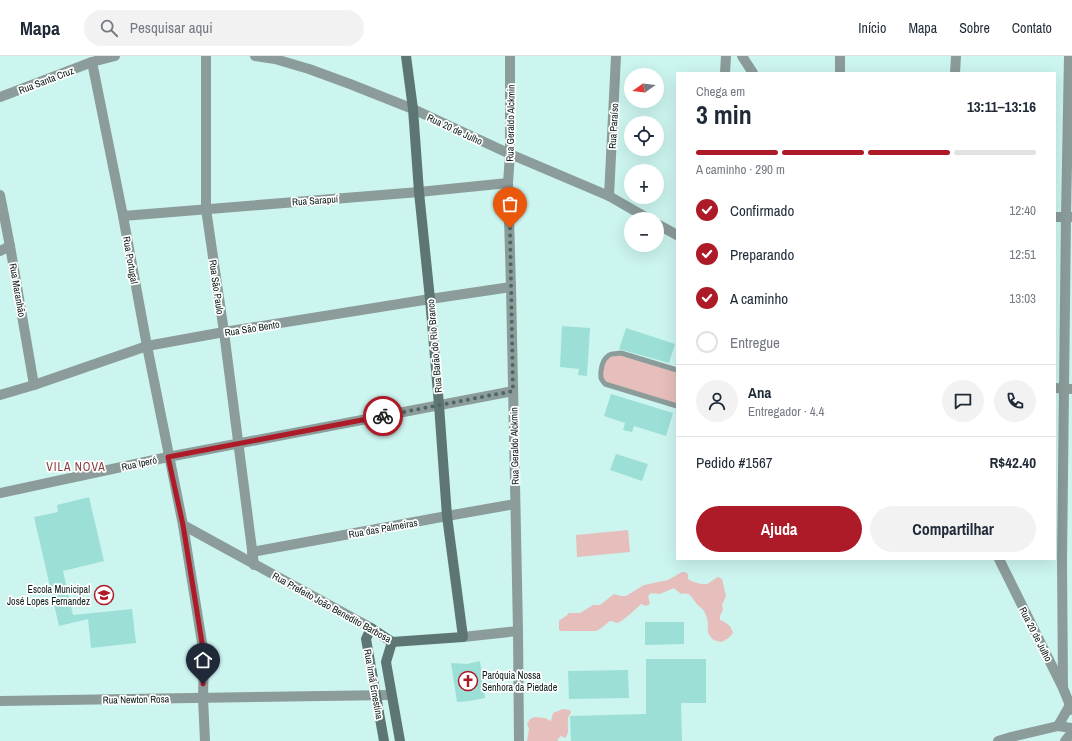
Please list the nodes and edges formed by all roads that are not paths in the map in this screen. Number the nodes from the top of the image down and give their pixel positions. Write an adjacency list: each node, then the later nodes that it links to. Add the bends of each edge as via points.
1 (115, 56): 13 (street, Rua Santa Cruz)
2 (206, 56): 25 (street, Rua São Paulo)
3 (255, 56): 19 (street, Rua 20 de Julho, via 309,69)
4 (406, 56): 19 (street, Rua Barão do Rio Branco)
5 (510, 56): 20 (street, Rua Geraldo Alckmin)
6 (616, 56): 24 (street, Rua Paraíso)
7 (726, 56): 14 (street)
8 (742, 56): 15 (street)
9 (840, 56): 16 (street)
10 (956, 56): 17 (street)
11 (1069, 56): 12 (street); 29 (street)
12 (1072, 58)
13 (92, 62): 18 (street, Rua Santa Cruz); 27 (street, Rua Portugal)
14 (725, 72)
15 (753, 72)
16 (840, 72)
17 (955, 72)
18 (0, 97)
19 (413, 109): 20 (street, Rua 20 de Julho); 22 (street, Rua Barão do Rio Branco)
20 (510, 154): 21 (street, Rua Geraldo Alckmin); 24 (street, Rua 20 de Julho)
21 (508, 183): 22 (street, Rua Sarapuí); 34 (street, Rua Geraldo Alckmin)
22 (419, 192): 25 (street, Rua Sarapuí); 35 (street, Rua Barão do Rio Branco)
23 (0, 195): 32 (street, Rua Maranhão)
24 (610, 196): 26 (street, Rua 20 de Julho)
25 (206, 209): 27 (street, Rua Sarapuí); 36 (street, Rua São Paulo)
26 (636, 212)
27 (123, 216): 37 (street, Rua Portugal)
28 (1056, 217): 29 (street)
29 (1069, 217): 40 (street)
30 (664, 228): 31 (street)
31 (676, 235)
32 (10, 246): 33 (street); 39 (street, Rua Maranhão)
33 (0, 250)
34 (512, 287): 35 (street, Rua São Bento); 41 (street, Rua Geraldo Alckmin)
35 (430, 299): 36 (street, Rua São Bento); 43 (street, Rua Barão do Rio Branco)
36 (224, 332): 37 (street, Rua São Bento); 45 (street, Rua São Paulo)
37 (147, 346): 39 (street, Rua São Bento); 46 (street, Rua Portugal)
38 (676, 370): 44 (lane, via 621,353 608,356 601,370 601,378 605,384)
39 (34, 385): 42 (street, Rua São Bento)
40 (1064, 389): 53 (street)
41 (513, 391): 43 (street, Rua Iperó); 48 (street, Rua Geraldo Alckmin)
42 (0, 395)
43 (439, 405): 45 (street, Rua Iperó); 49 (street, Rua Barão do Rio Branco)
44 (676, 406)
45 (238, 443): 46 (street, Rua Iperó); 51 (street, Rua São Paulo)
46 (168, 457): 47 (street, Rua Iperó); 50 (street, Rua Portugal)
47 (0, 493)
48 (515, 504): 49 (street, Rua das Palmeiras); 56 (street, Rua Geraldo Alckmin)
49 (447, 516): 51 (street, Rua das Palmeiras); 57 (street, Rua Barão do Rio Branco)
50 (183, 525): 54 (street, Rua Prefeito João Benedito Barbosa); 62 (street, Rua Portugal, via 204,655)
51 (252, 552): 54 (street, Rua São Paulo)
52 (999, 560): 59 (street, Rua 20 de Julho)
53 (1067, 562): 59 (street)
54 (254, 565): 55 (street, Rua Prefeito João Benedito Barbosa)
55 (371, 628): 58 (street, Rua Prefeito João Benedito Barbosa); 61 (street, Rua Irmã Ernestina, via 366,638)
56 (518, 631): 57 (street, Rua Prefeito João Benedito Barbosa); 72 (street, Rua Geraldo Alckmin)
57 (463, 637): 58 (street, Rua Prefeito João Benedito Barbosa)
58 (392, 642): 60 (street, Rua Irmã Ernestina, via 386,662)
59 (1063, 688): 64 (street, Rua 20 de Julho)
60 (391, 695): 61 (street, Rua Newton Rosa); 71 (street, Rua Irmã Ernestina)
61 (376, 696): 62 (street, Rua Newton Rosa); 70 (street, Rua Irmã Ernestina)
62 (203, 698): 63 (street, Rua Newton Rosa); 69 (street, Rua Portugal)
63 (0, 701)
64 (1071, 708): 65 (street)
65 (1058, 726): 66 (street); 68 (street)
66 (1072, 728)
67 (1072, 734): 74 (street)
68 (1012, 739): 73 (street)
69 (204, 741)
70 (384, 741)
71 (400, 741)
72 (519, 741)
73 (998, 741)
74 (1065, 741)

